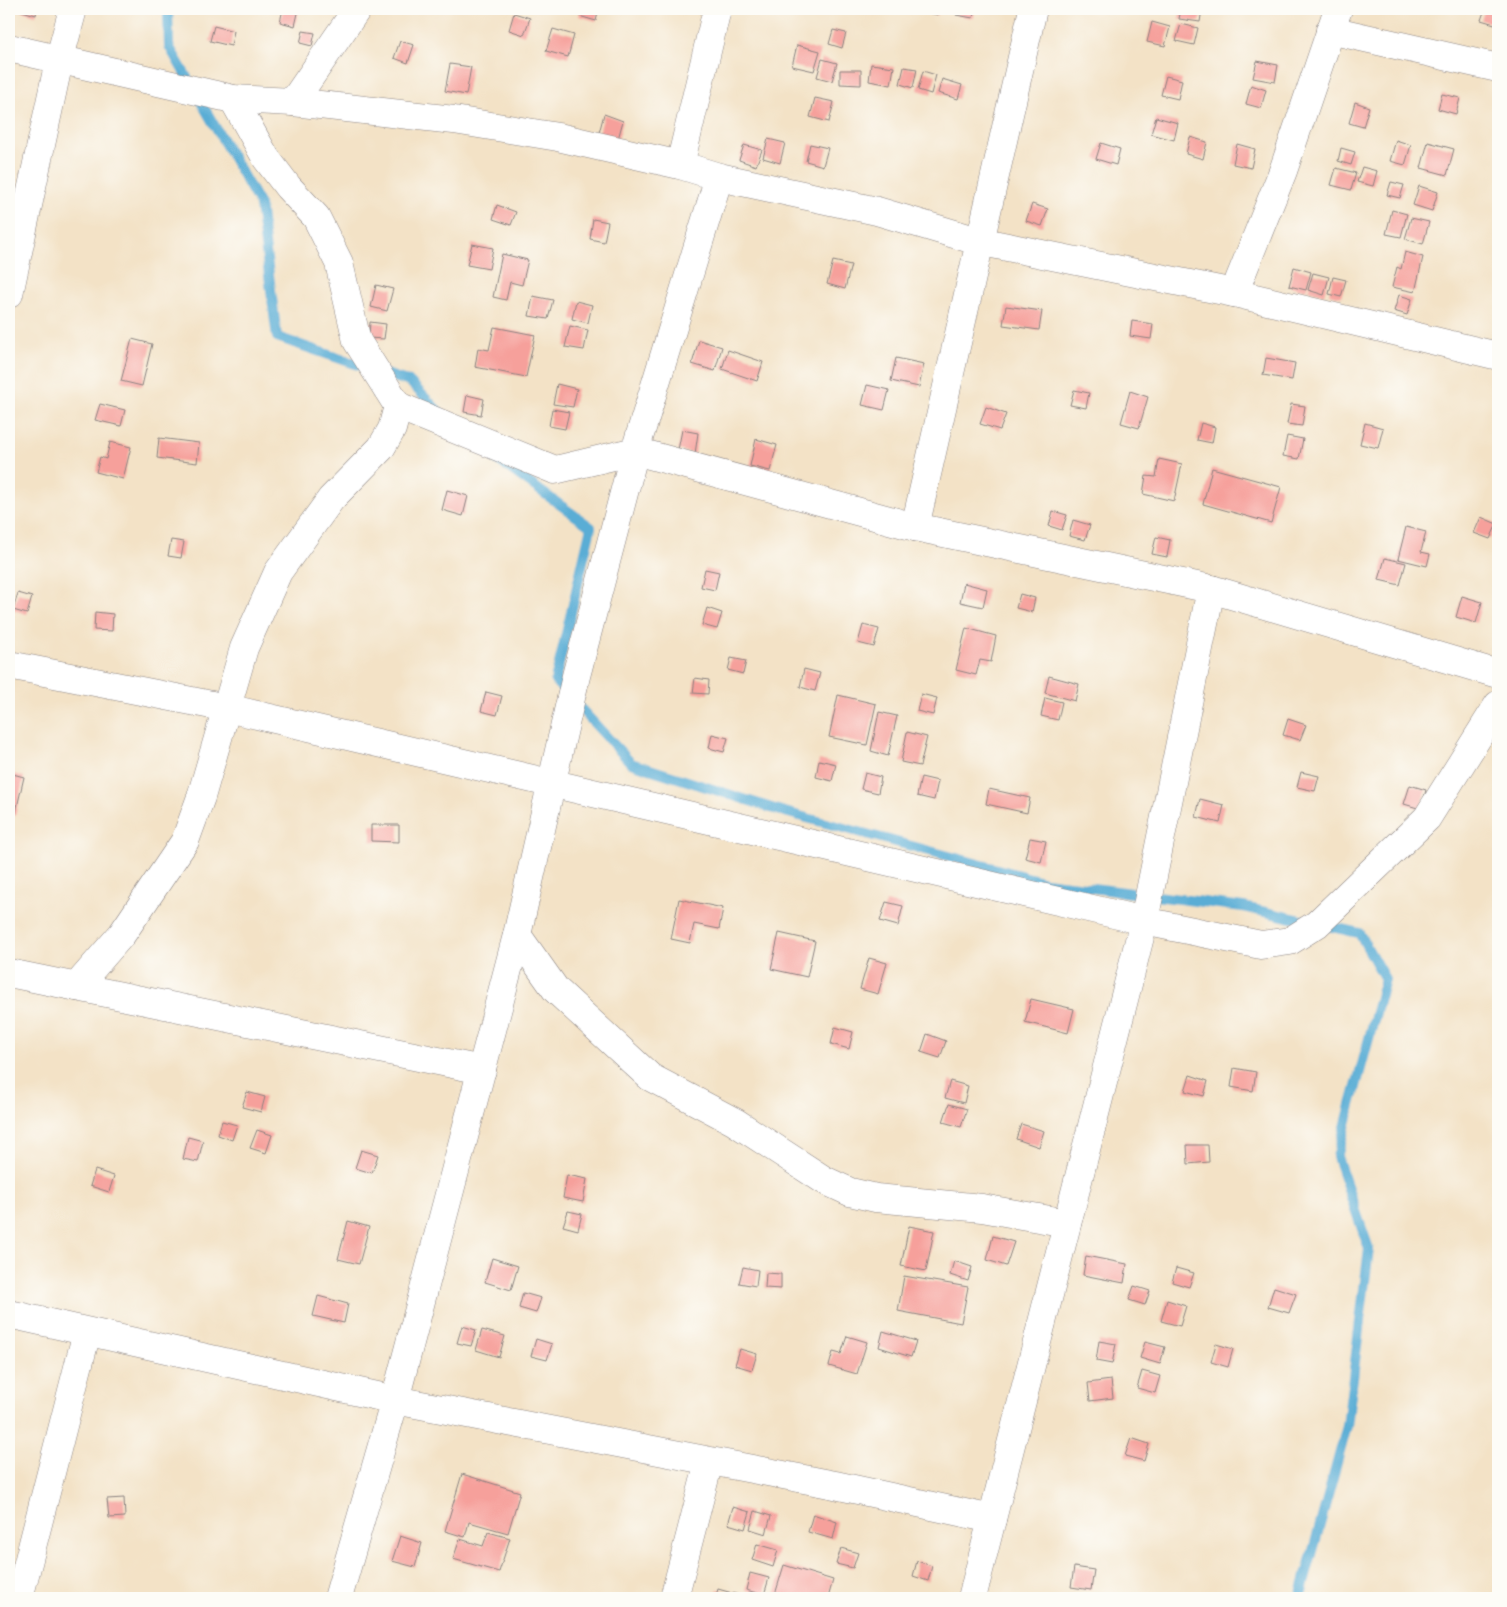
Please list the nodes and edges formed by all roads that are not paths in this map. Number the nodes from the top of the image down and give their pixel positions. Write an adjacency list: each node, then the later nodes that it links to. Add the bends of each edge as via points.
1 (74, 9): 7 (street)
2 (357, 9): 10 (street)
3 (717, 9): 11 (street)
4 (1032, 9): 13 (street)
5 (1334, 19): 8 (street); 14 (street, via 1283,171)
6 (9, 48): 7 (street)
7 (59, 61): 9 (street); 15 (street)
8 (1498, 68)
9 (233, 98): 10 (street); 17 (street, via 266,158 316,217 339,263 357,341)
10 (293, 102): 11 (street, via 454,120 558,137)
11 (680, 164): 12 (street)
12 (720, 177): 13 (street, via 877,211); 18 (street)
13 (978, 241): 14 (street); 19 (street)
14 (1234, 292): 16 (street)
15 (9, 294)
16 (1498, 356)
17 (398, 406): 18 (street, via 554,470); 24 (street, via 392,429 381,448 331,500 278,572 244,648)
18 (635, 451): 19 (street); 25 (street, via 576,676)
19 (915, 527): 20 (street)
20 (1211, 589): 22 (street); 26 (street)
21 (9, 665): 24 (street)
22 (1498, 674)
23 (1498, 704): 26 (street, via 1427,818 1316,924 1290,941 1261,945)
24 (227, 708): 25 (street); 29 (street, via 185,841 122,934)
25 (552, 783): 26 (street); 27 (street)
26 (1144, 921): 31 (street)
27 (517, 935): 30 (street); 31 (street, via 556,990 650,1077 734,1122 824,1180 850,1192 876,1198 982,1208)
28 (9, 973): 29 (street)
29 (76, 987): 30 (street)
30 (482, 1070): 34 (street)
31 (1067, 1223): 36 (street)
32 (9, 1314): 33 (street)
33 (87, 1332): 34 (street); 37 (street)
34 (395, 1400): 35 (street); 38 (street)
35 (709, 1462): 36 (street, via 835,1484); 39 (street)
36 (992, 1519): 40 (street)
37 (19, 1598)
38 (338, 1598)
39 (674, 1598)
40 (972, 1598)

